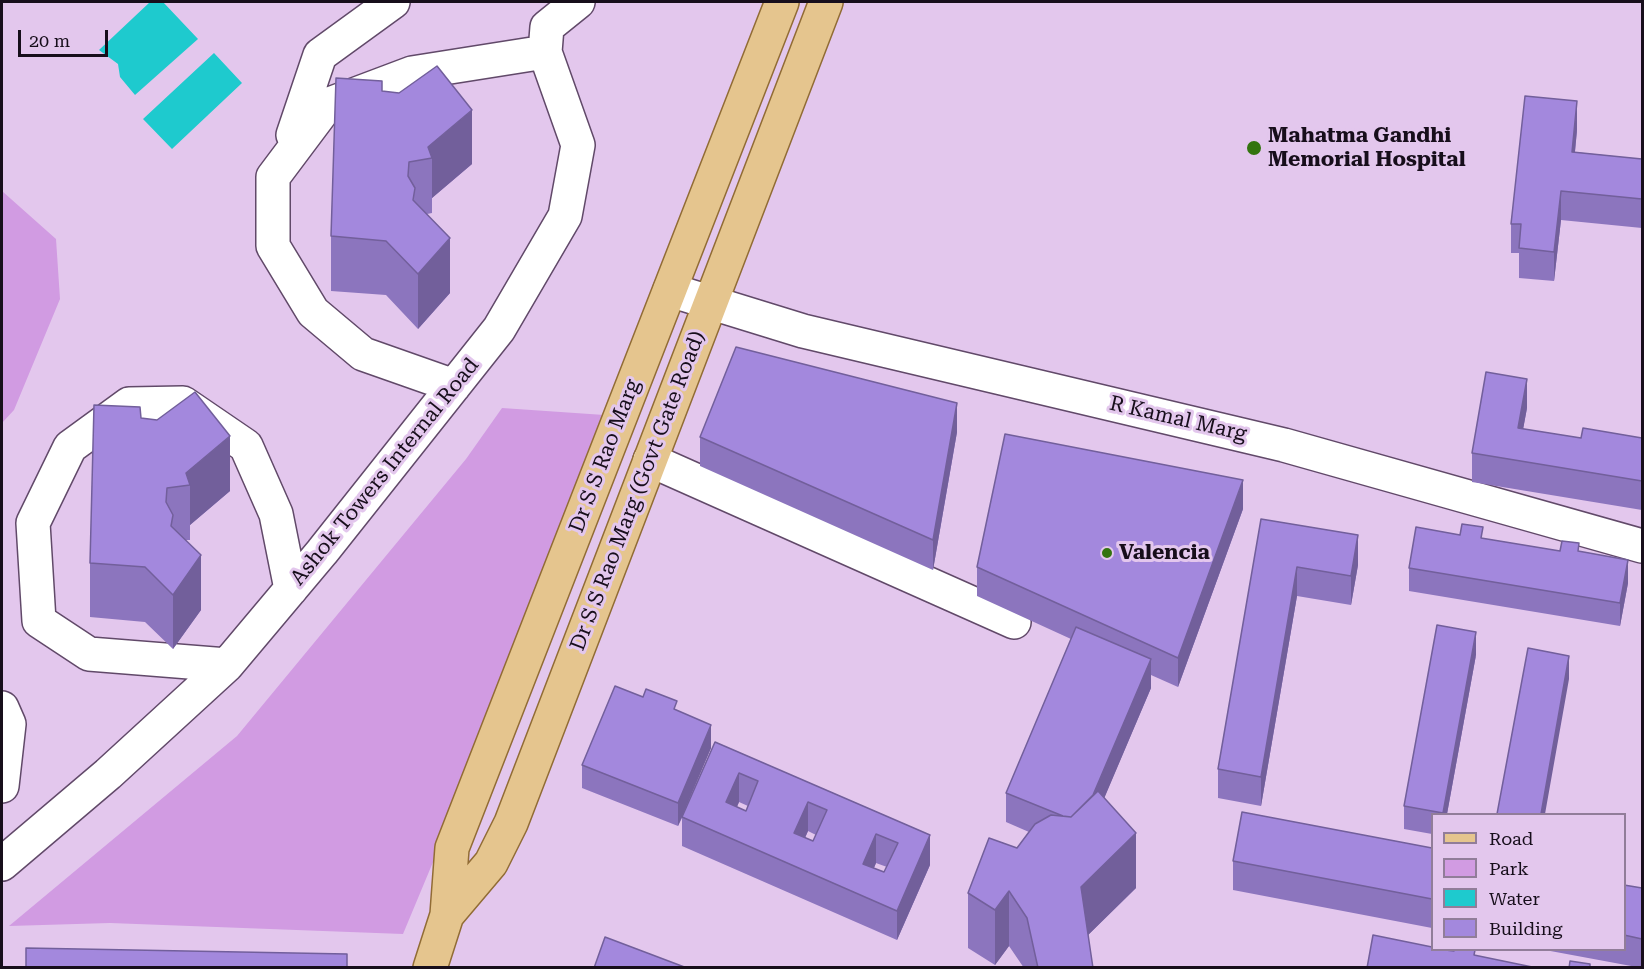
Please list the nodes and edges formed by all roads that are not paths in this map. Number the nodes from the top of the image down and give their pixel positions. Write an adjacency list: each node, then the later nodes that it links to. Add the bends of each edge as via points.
1 (393, 2): 6 (street, via 320,55)
2 (578, 2): 5 (street, Ashok Towers Internal Road, via 547,27)
3 (782, 2): 7 (main road, Dr S S Rao Marg)
4 (826, 2): 8 (main road, Dr S S Rao Marg (Govt Gate Road))
5 (546, 52): 6 (street, via 412,73 327,105); 9 (street, Ashok Towers Internal Road, via 578,145 565,216 499,329)
6 (284, 162): 9 (street, via 273,177 273,246 313,312 363,354)
7 (670, 290): 8 (street, R Kamal Marg); 18 (main road, Dr S S Rao Marg, via 452,848)
8 (711, 302): 10 (main road, Dr S S Rao Marg (Govt Gate Road)); 11 (street, R Kamal Marg, via 803,331 1284,445)
9 (454, 386): 12 (street, Ashok Towers Internal Road)
10 (650, 460): 13 (street); 18 (main road, Dr S S Rao Marg (Govt Gate Road), via 511,823 491,863)
11 (1642, 546)
12 (291, 589): 14 (street, Ashok Towers Internal Road); 14 (street, via 276,514 246,446 183,403 129,404 70,447 33,523 39,621 89,654)
13 (1014, 622)
14 (227, 665): 17 (street, Ashok Towers Internal Road)
15 (2, 708): 16 (street, via 9,724)
16 (2, 786)
17 (2, 864)
18 (447, 915): 19 (main road, Dr S S Rao Marg (Govt Gate Road))
19 (430, 968)

